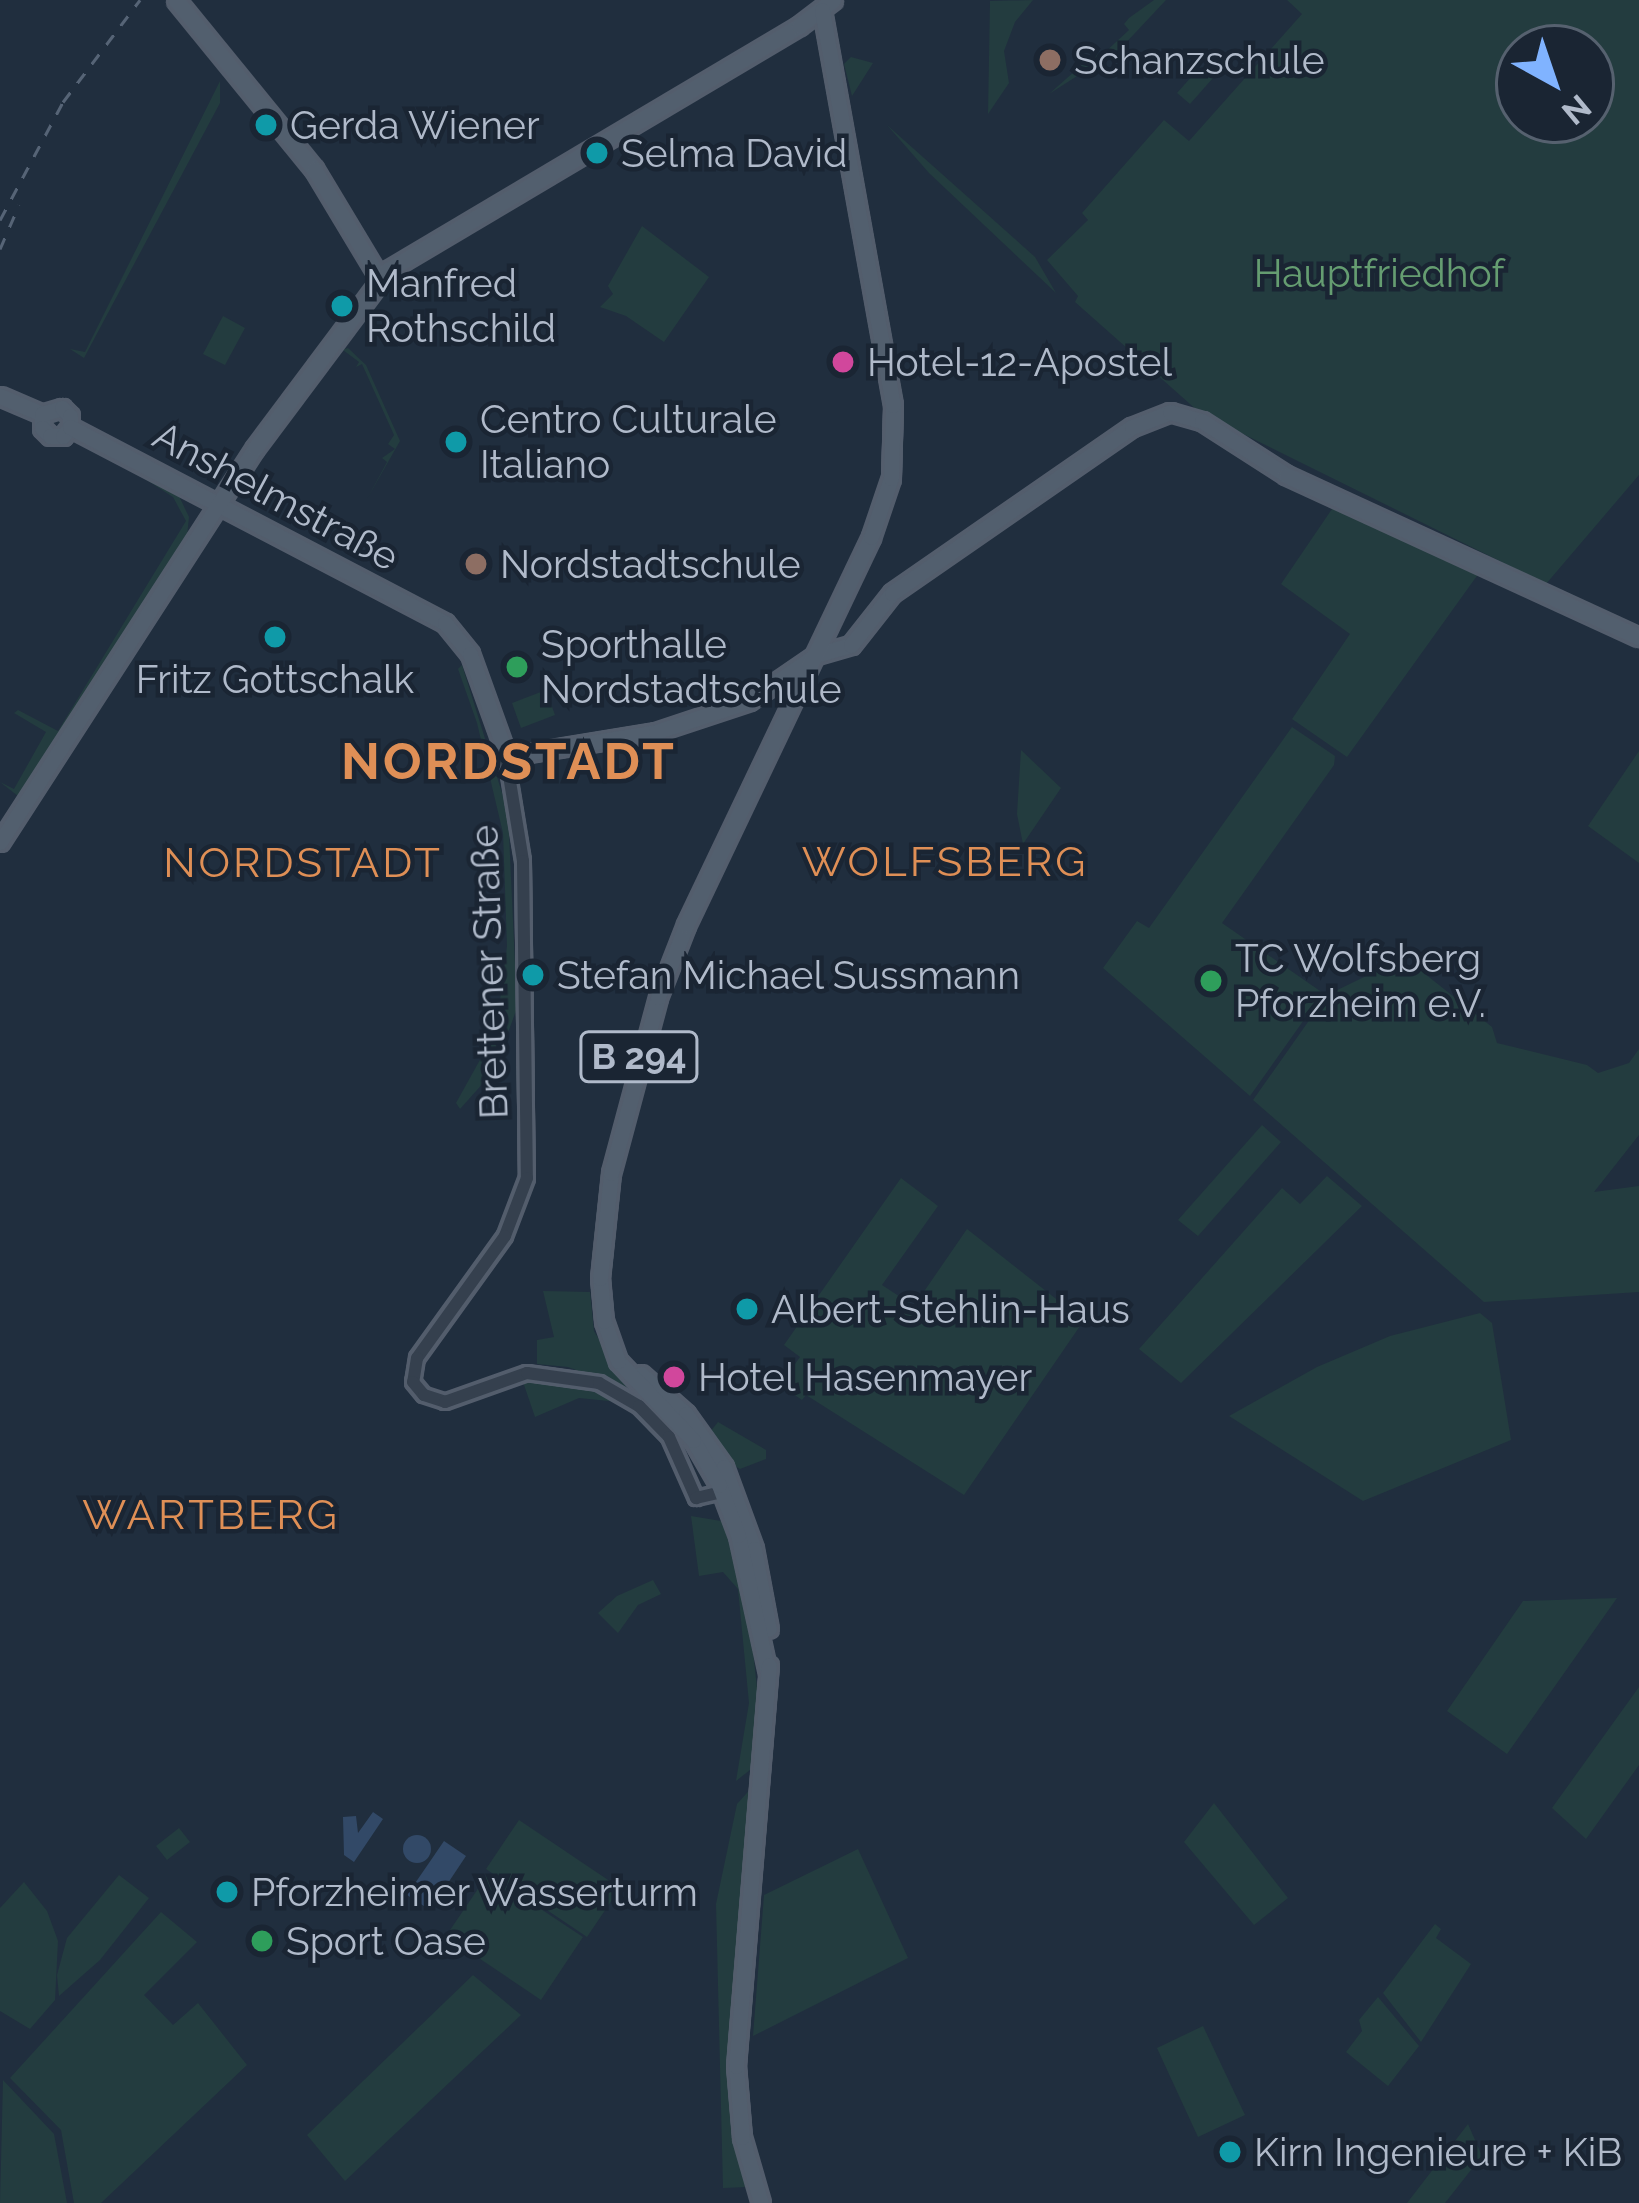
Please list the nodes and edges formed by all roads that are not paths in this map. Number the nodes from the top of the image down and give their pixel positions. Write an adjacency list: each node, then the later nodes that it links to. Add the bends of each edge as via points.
1 (176, 0): 3 (main road, via 314,169)
2 (828, 5): 4 (main road, B 294); 10 (main road, B 294, via 895,447 880,515)
3 (359, 245): 4 (main road, via 387,257); 5 (main road)
4 (422, 246): 5 (main road, B 294)
5 (380, 279): 7 (main road)
6 (0, 396): 7 (main road, Anshelmstraße, via 42,414 50,436 70,428)
7 (219, 502): 8 (main road, Anshelmstraße); 12 (main road)
8 (449, 627): 11 (main road, Brettener Straße, via 470,654)
9 (1639, 637): 10 (main road, via 1286,475 1195,418 1170,412 1144,419 892,593 851,645)
10 (816, 655): 11 (main road, via 754,698 694,722); 13 (main road, B 294, via 681,937 643,1043 607,1197 601,1294 610,1339 705,1447)
11 (505, 751): 13 (street, Brettener Straße, via 523,861 525,1186 498,1248 412,1375 434,1400 451,1402 519,1375 598,1383 641,1408 669,1437 696,1498)
12 (0, 842)
13 (728, 1491): 14 (main road, B 294, via 762,1587 770,1648 736,2066 742,2137)
14 (761, 2203)

